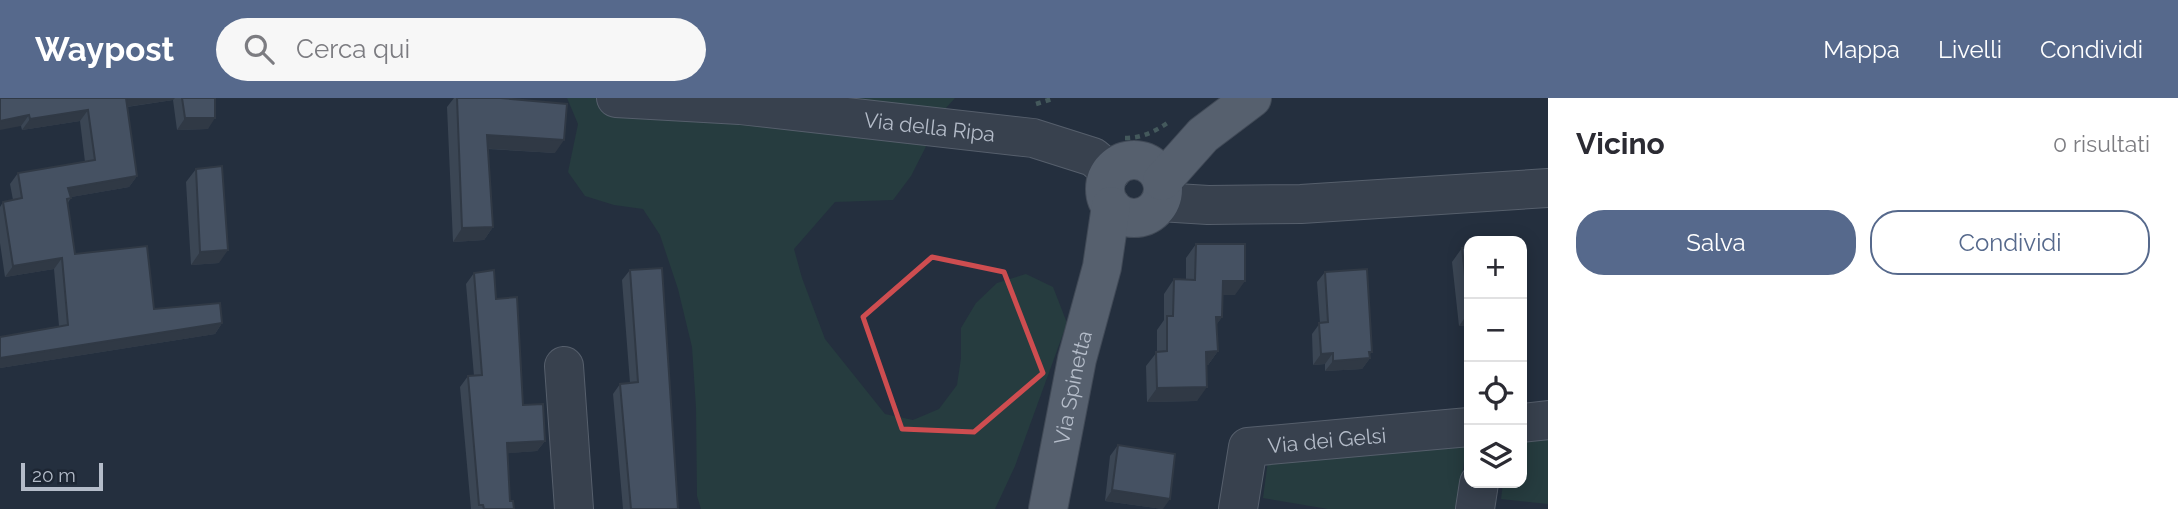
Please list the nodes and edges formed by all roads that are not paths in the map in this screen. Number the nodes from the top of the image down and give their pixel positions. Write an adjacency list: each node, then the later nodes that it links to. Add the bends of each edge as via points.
1 (616, 98): 3 (street, Via della Ripa, via 740,106 1033,138 1093,157)
2 (1252, 98): 3 (main road, via 1189,127)
3 (1136, 183): 4 (street, Via della Ripa, via 1208,205 1301,204); 11 (main road, Via Spinetta, via 1102,267 1077,359)
4 (1548, 188)
5 (564, 366): 10 (street)
6 (1548, 420): 7 (street)
7 (1527, 422)
8 (1464, 427): 12 (street, Via dei Gelsi, via 1248,447)
9 (1478, 488): 13 (street)
10 (574, 509)
11 (1048, 509)
12 (1238, 509)
13 (1475, 509)

